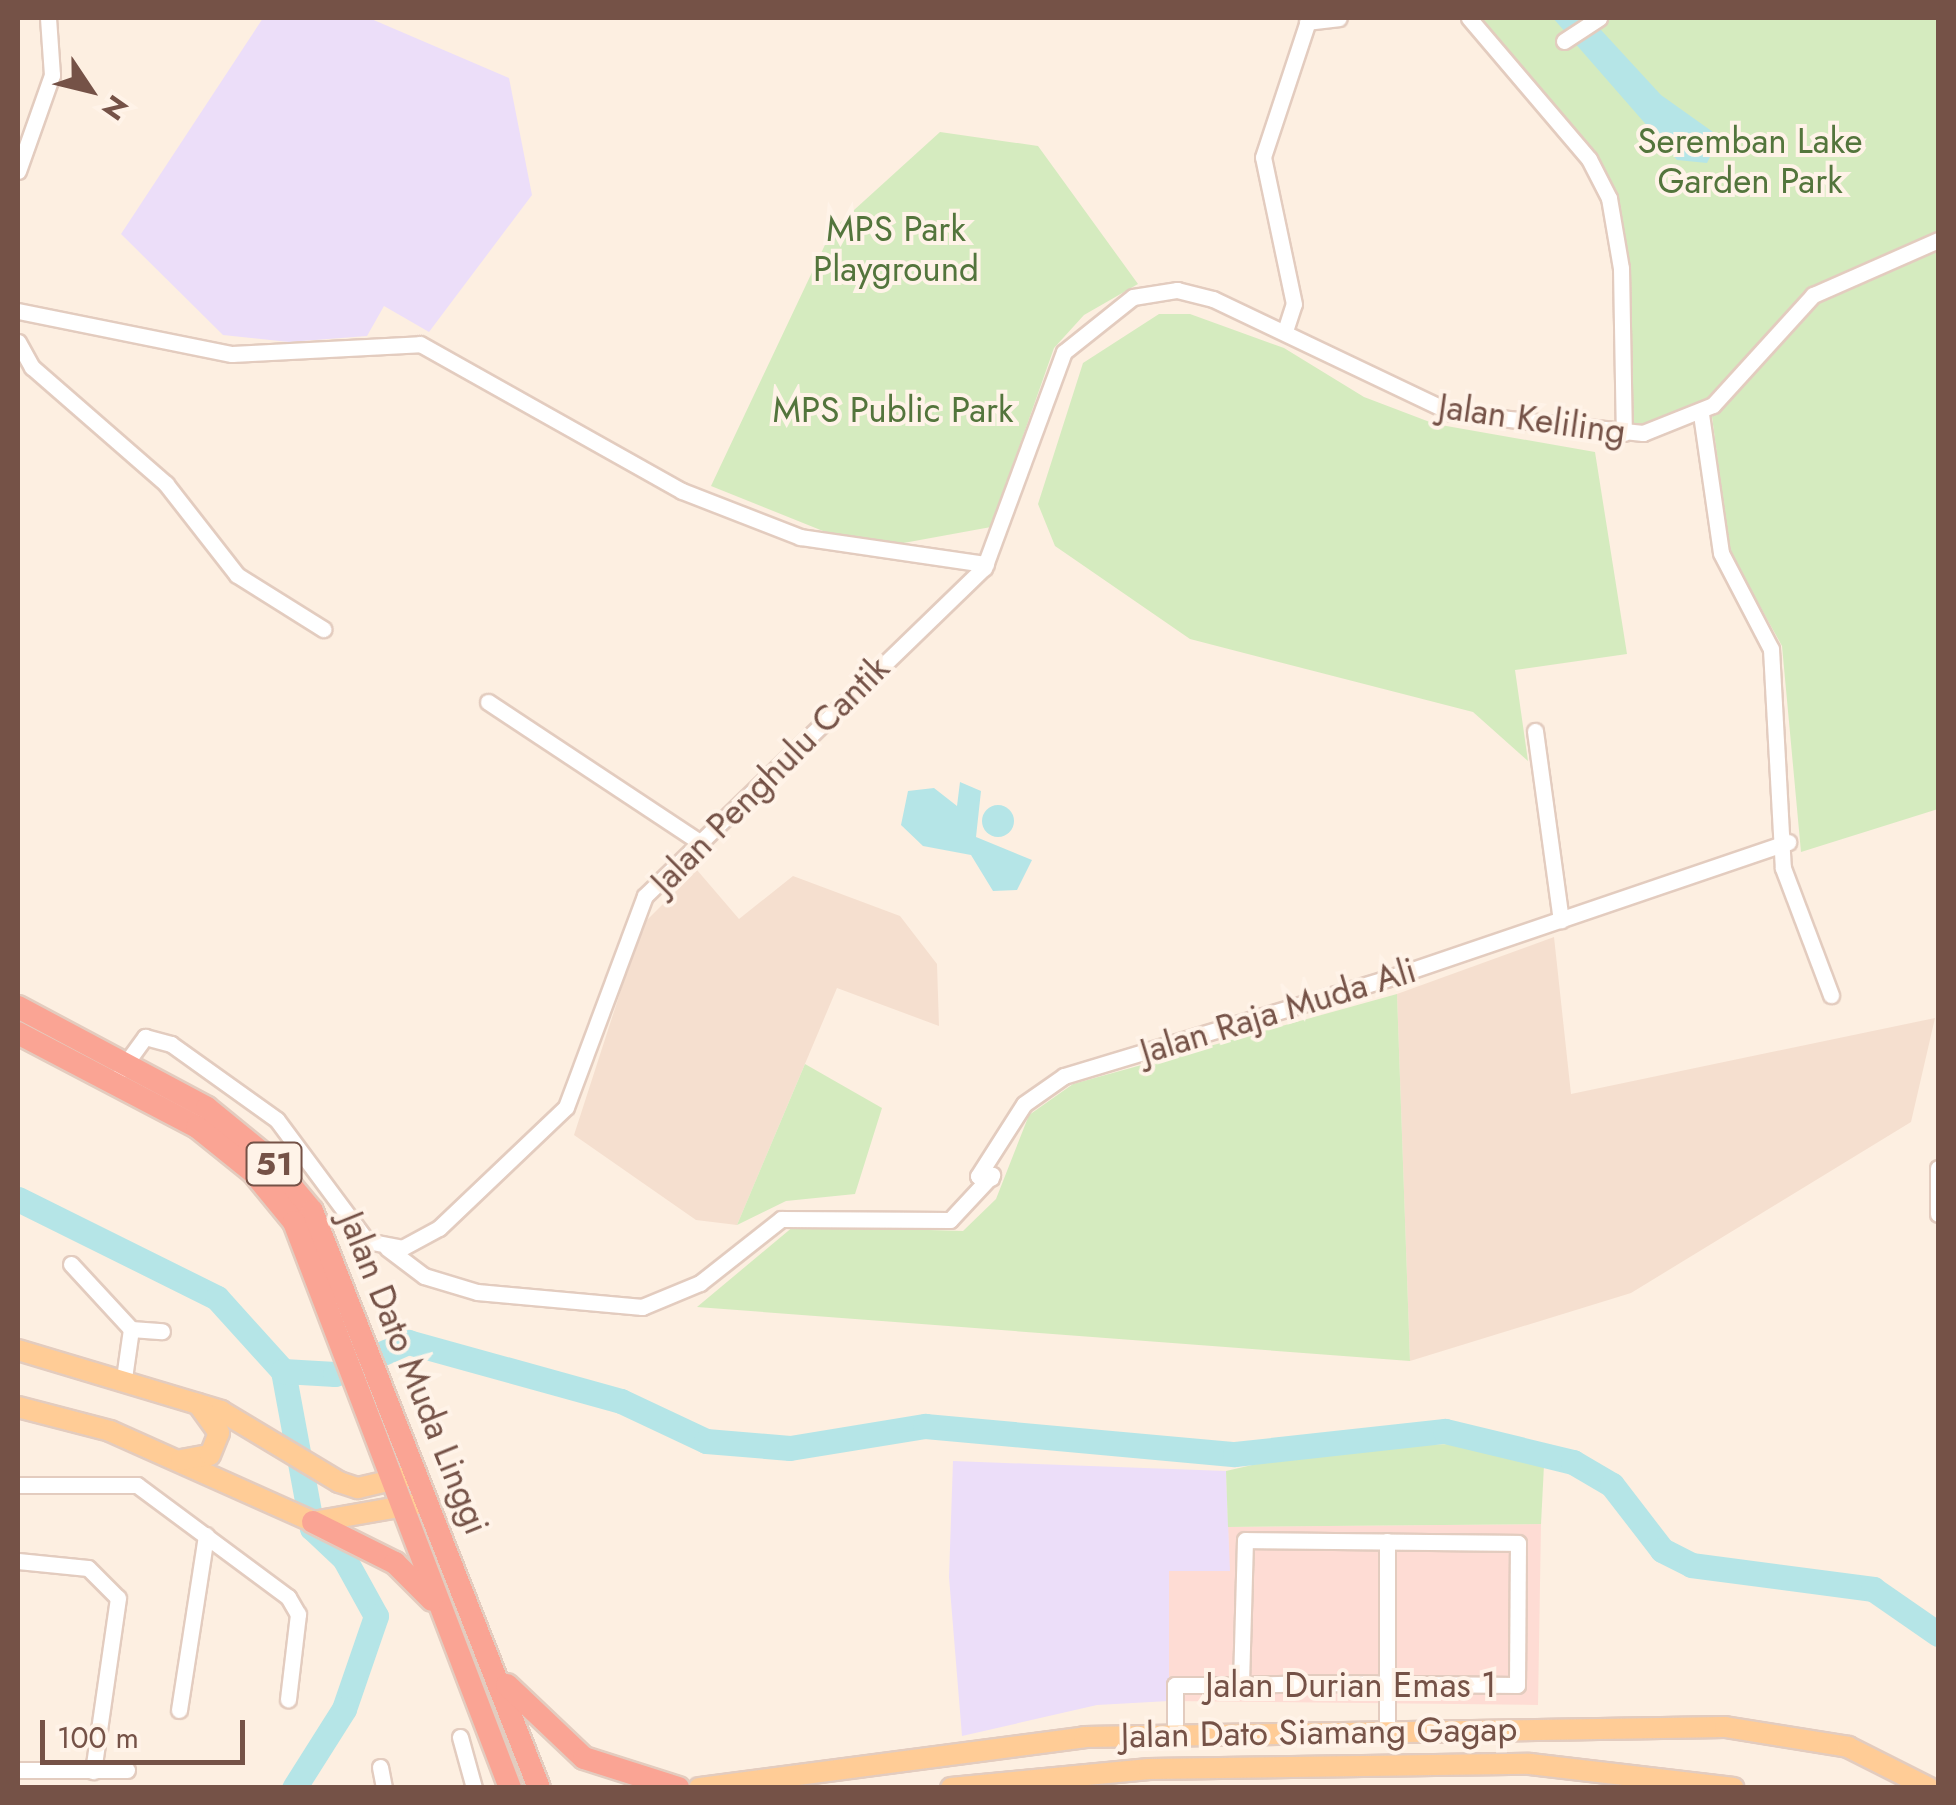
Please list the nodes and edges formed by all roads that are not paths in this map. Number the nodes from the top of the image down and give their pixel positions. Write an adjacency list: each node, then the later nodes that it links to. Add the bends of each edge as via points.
1 (48, 18): 7 (street, via 52,75)
2 (1339, 18): 5 (street)
3 (1469, 18): 13 (street, via 1590,158 1610,198 1621,268)
4 (1598, 19): 6 (street)
5 (1308, 20): 10 (street, via 1263,157 1294,304)
6 (1564, 41)
7 (18, 170)
8 (1938, 240): 12 (street, via 1814,296)
9 (18, 311): 14 (street, via 232,354 420,344 682,491 840,549)
10 (1285, 331): 13 (street, Jalan Keliling, via 1452,413); 14 (street, Jalan Penghulu Cantik, via 1177,290 1133,298 1089,324 1052,374)
11 (18, 342): 15 (street, via 32,367 166,484 237,574)
12 (1701, 414): 13 (street, Jalan Keliling); 19 (street, via 1721,552 1772,649)
13 (1624, 432)
14 (986, 564): 18 (street, Jalan Penghulu Cantik)
15 (323, 628)
16 (488, 702): 18 (street)
17 (1534, 731): 20 (street)
18 (698, 841): 27 (street, Jalan Penghulu Cantik, via 631,922 585,1068 557,1120 439,1228)
19 (1788, 842): 20 (street, Jalan Raja Muda Ali); 21 (street, via 1783,868)
20 (1561, 920): 27 (street, Jalan Raja Muda Ali, via 1064,1076 1040,1088 978,1176 990,1178 950,1220 781,1219 700,1283 642,1307 477,1292 424,1276)
21 (1831, 995)
22 (18, 1007): 24 (highway, Jalan Dato Muda Linggi / 51)
23 (18, 1033): 24 (highway, Jalan Dato Muda Linggi / 51)
24 (120, 1071): 27 (street, via 145,1037 163,1040 257,1102 298,1143 358,1232); 36 (highway, Jalan Dato Muda Linggi / 51, via 207,1108 291,1183 328,1242); 37 (highway, Jalan Dato Muda Linggi / 51, via 274,1194 310,1251)
25 (1938, 1168): 26 (street)
26 (1938, 1214)
27 (388, 1248)
28 (71, 1264): 29 (street)
29 (131, 1329): 30 (street); 32 (street)
30 (162, 1332)
31 (18, 1350): 32 (main road)
32 (124, 1378): 33 (main road)
33 (197, 1402): 35 (main road, via 219,1433 210,1455); 37 (main road, via 251,1424 358,1488)
34 (18, 1406): 35 (main road)
35 (181, 1460): 41 (main road)
36 (417, 1472): 37 (main road); 39 (highway, Jalan Dato Muda Linggi / 51)
37 (394, 1482): 40 (highway, Jalan Dato Muda Linggi / 51)
38 (18, 1485): 42 (street, via 137,1485)
39 (427, 1500): 40 (main road); 46 (highway, Jalan Dato Muda Linggi / 51)
40 (404, 1509): 41 (main road); 45 (highway, Jalan Dato Muda Linggi / 51)
41 (313, 1522): 45 (highway, via 394,1562)
42 (206, 1535): 49 (street, via 298,1614); 50 (street)
43 (1387, 1541): 47 (street, via 1245,1540); 48 (street); 48 (street, Jalan Durian Emas 1, via 1518,1542 1517,1684)
44 (18, 1561): 58 (street, via 88,1568 118,1598)
45 (448, 1624): 64 (highway, Jalan Dato Muda Linggi / 51)
46 (495, 1671): 65 (highway, Jalan Dato Muda Linggi / 51); 66 (highway, via 552,1737 584,1758)
47 (1241, 1685): 48 (street, Jalan Durian Emas 1); 52 (street, Jalan Durian Emas 1, via 1175,1684)
48 (1387, 1685): 51 (street)
49 (288, 1699)
50 (179, 1710)
51 (1387, 1729): 52 (main road, Jalan Dato Siamang Gagap); 54 (main road, Jalan Dato Siamang Gagap, via 1725,1727)
52 (1175, 1734): 67 (main road, Jalan Dato Siamang Gagap, via 997,1746)
53 (460, 1737): 63 (street)
54 (1877, 1755): 59 (main road); 69 (main road, Jalan Dato Siamang Gagap)
55 (380, 1767): 62 (street)
56 (18, 1770): 60 (street)
57 (127, 1770): 58 (street)
58 (93, 1771): 60 (street)
59 (1938, 1776)
60 (40, 1780)
61 (963, 1786): 68 (main road, Jalan Dato Siamang Gagap, via 1149,1769 1530,1764)
62 (384, 1788)
63 (474, 1788)
64 (510, 1788)
65 (538, 1788)
66 (678, 1788)
67 (699, 1788)
68 (1734, 1788)
69 (1930, 1788)

